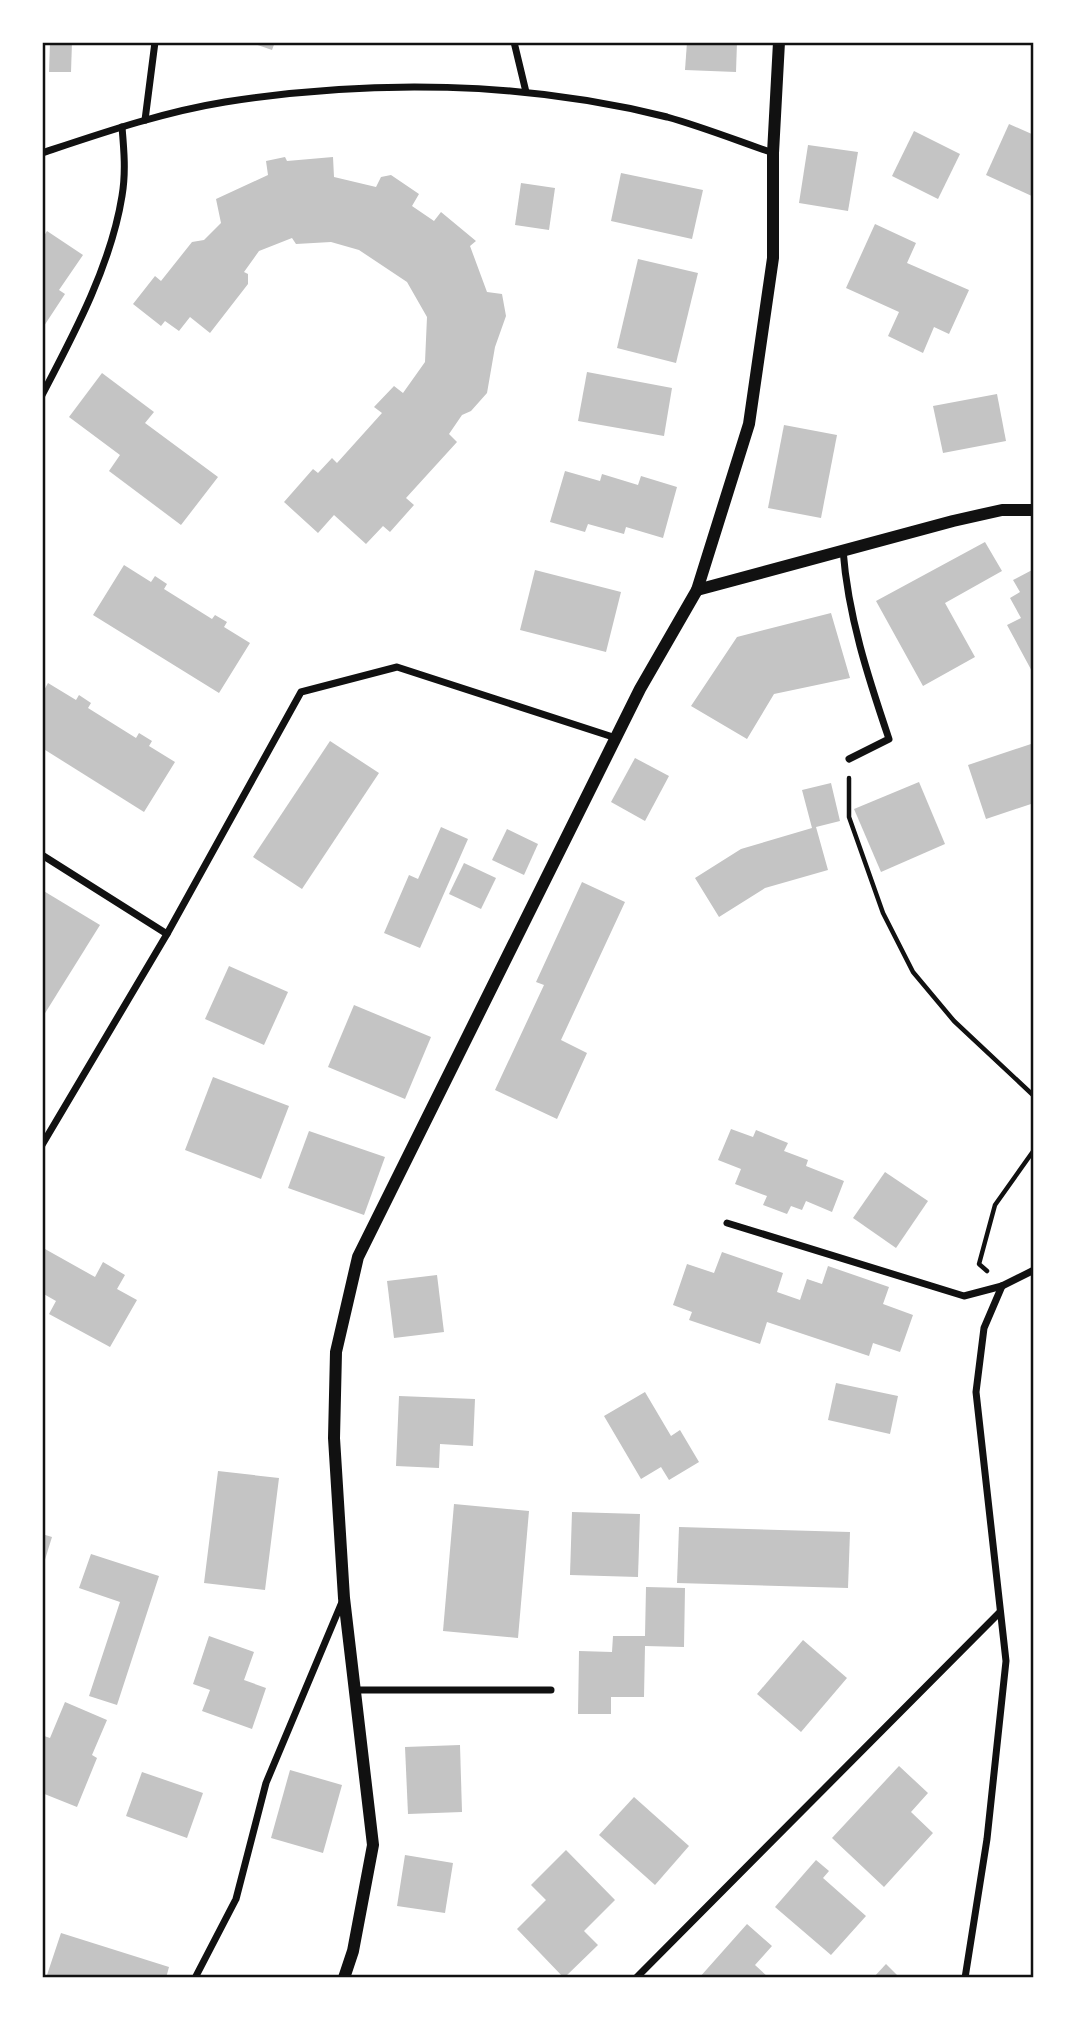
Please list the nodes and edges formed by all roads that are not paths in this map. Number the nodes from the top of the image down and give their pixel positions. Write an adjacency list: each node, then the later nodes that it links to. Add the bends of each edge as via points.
1 (155, 42): 5 (street)
2 (514, 42): 4 (street)
3 (779, 42): 8 (street)
4 (526, 92): 5 (street, via 433,87 332,90 224,102); 8 (street, via 665,117)
5 (145, 120): 6 (street)
6 (121, 127): 7 (street); 9 (street, via 125,160 122,195 109,251)
7 (42, 153)
8 (773, 153): 12 (street, via 773,258 749,424)
9 (42, 395)
10 (1034, 510): 11 (street, via 1002,510)
11 (843, 550): 12 (street); 14 (street, via 861,654 888,740)
12 (697, 590): 13 (street)
13 (616, 738): 16 (street, via 397,667 301,692); 21 (street, via 358,1257 336,1352 334,1438)
14 (849, 760)
15 (42, 855): 16 (street)
16 (167, 934): 17 (street)
17 (42, 1145)
18 (727, 1223): 20 (street, via 964,1296)
19 (1034, 1270): 20 (street)
20 (1002, 1286): 22 (street, via 984,1328 976,1392)
21 (344, 1598): 23 (street); 25 (street, via 266,1783 236,1899)
22 (1000, 1612): 27 (street); 28 (street, via 1006,1661 987,1839)
23 (354, 1690): 24 (street); 26 (street, via 373,1845)
24 (551, 1690)
25 (195, 1978)
26 (345, 1978)
27 (636, 1978)
28 (965, 1978)

